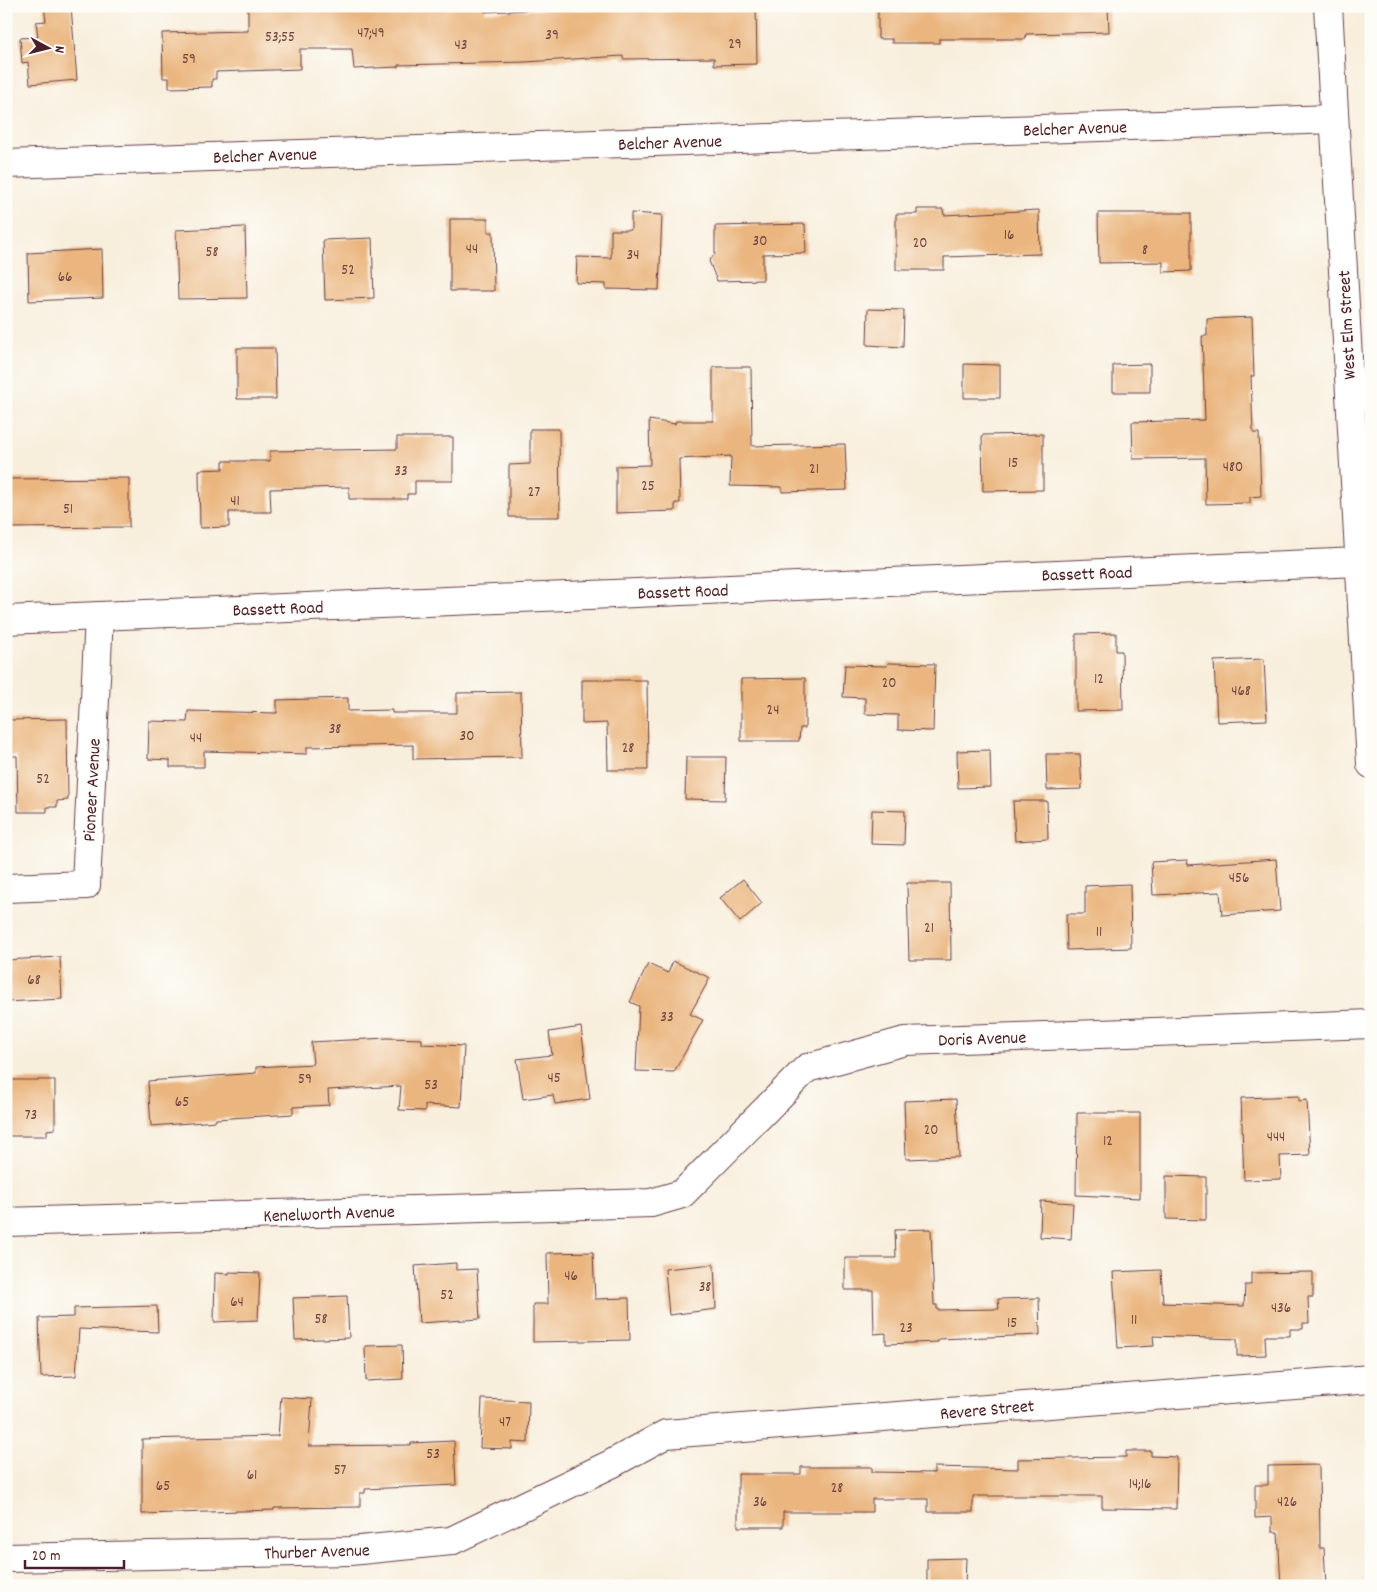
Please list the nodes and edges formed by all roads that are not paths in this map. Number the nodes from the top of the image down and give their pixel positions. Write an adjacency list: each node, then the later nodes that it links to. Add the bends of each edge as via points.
1 (1328, 6): 2 (street, West Elm Street)
2 (1334, 119): 3 (street, Belcher Avenue); 4 (street, West Elm Street)
3 (6, 164)
4 (1360, 394): 5 (street, West Elm Street)
5 (1359, 562): 6 (street, Bassett Road); 8 (street, West Elm Street)
6 (99, 616): 7 (street, Bassett Road); 9 (street, Pioneer Avenue, via 86,885)
7 (6, 620)
8 (1371, 764)
9 (6, 888)
10 (1371, 1024): 11 (street, Doris Avenue, via 905,1041 807,1068 682,1194)
11 (651, 1203): 12 (street, Kenelworth Avenue)
12 (6, 1222)
13 (1371, 1379): 14 (street, Revere Street, via 666,1434)
14 (611, 1464): 15 (street, Thurber Avenue, via 451,1541 350,1551)
15 (6, 1558)

